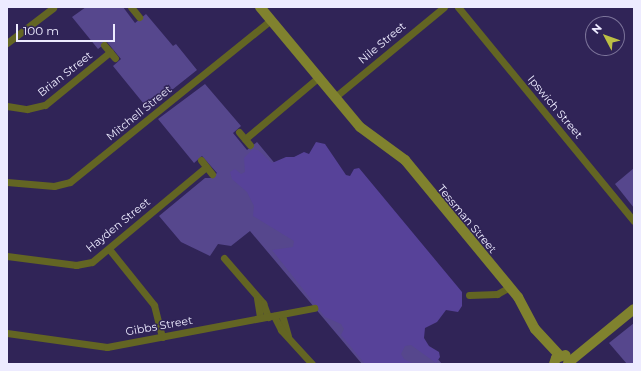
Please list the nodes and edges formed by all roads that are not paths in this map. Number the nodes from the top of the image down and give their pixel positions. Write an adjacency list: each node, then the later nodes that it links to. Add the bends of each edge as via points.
1 (260, 7): 7 (street, Tessman Street)
2 (444, 7): 13 (street, Nile Street)
3 (458, 7): 22 (street, Ipswich Street)
4 (53, 8): 8 (street)
5 (134, 8): 6 (street)
6 (139, 17)
7 (271, 20): 12 (street, Tessman Street); 21 (street, Mitchell Street, via 70,182 54,186)
8 (7, 43)
9 (104, 45): 10 (street, Brian Street)
10 (110, 52): 11 (street, Brian Street); 14 (street, Brian Street, via 45,105 27,109)
11 (115, 58)
12 (319, 77): 13 (street, Tessman Street); 16 (street)
13 (335, 97): 26 (street, Tessman Street, via 360,127 400,156)
14 (7, 106)
15 (239, 132): 16 (street)
16 (245, 139): 17 (street)
17 (250, 145)
18 (200, 160): 19 (street)
19 (206, 167): 20 (street); 23 (street, Hayden Street)
20 (212, 174)
21 (7, 182)
22 (634, 220)
23 (108, 249): 24 (street, Hayden Street, via 92,262 81,264); 34 (street, via 154,305)
24 (7, 256)
25 (224, 258): 31 (street, via 257,298)
26 (508, 288): 27 (street, via 497,294); 35 (street, Tessman Street, via 521,302 535,329)
27 (469, 295)
28 (314, 308): 30 (street, Gibbs Street)
29 (634, 309): 35 (street)
30 (282, 315): 31 (street, Gibbs Street); 33 (street)
31 (267, 317): 33 (street); 34 (street, Gibbs Street)
32 (7, 333): 34 (street, Gibbs Street, via 107,347)
33 (288, 336): 36 (street)
34 (162, 337)
35 (559, 362)
36 (312, 364)

